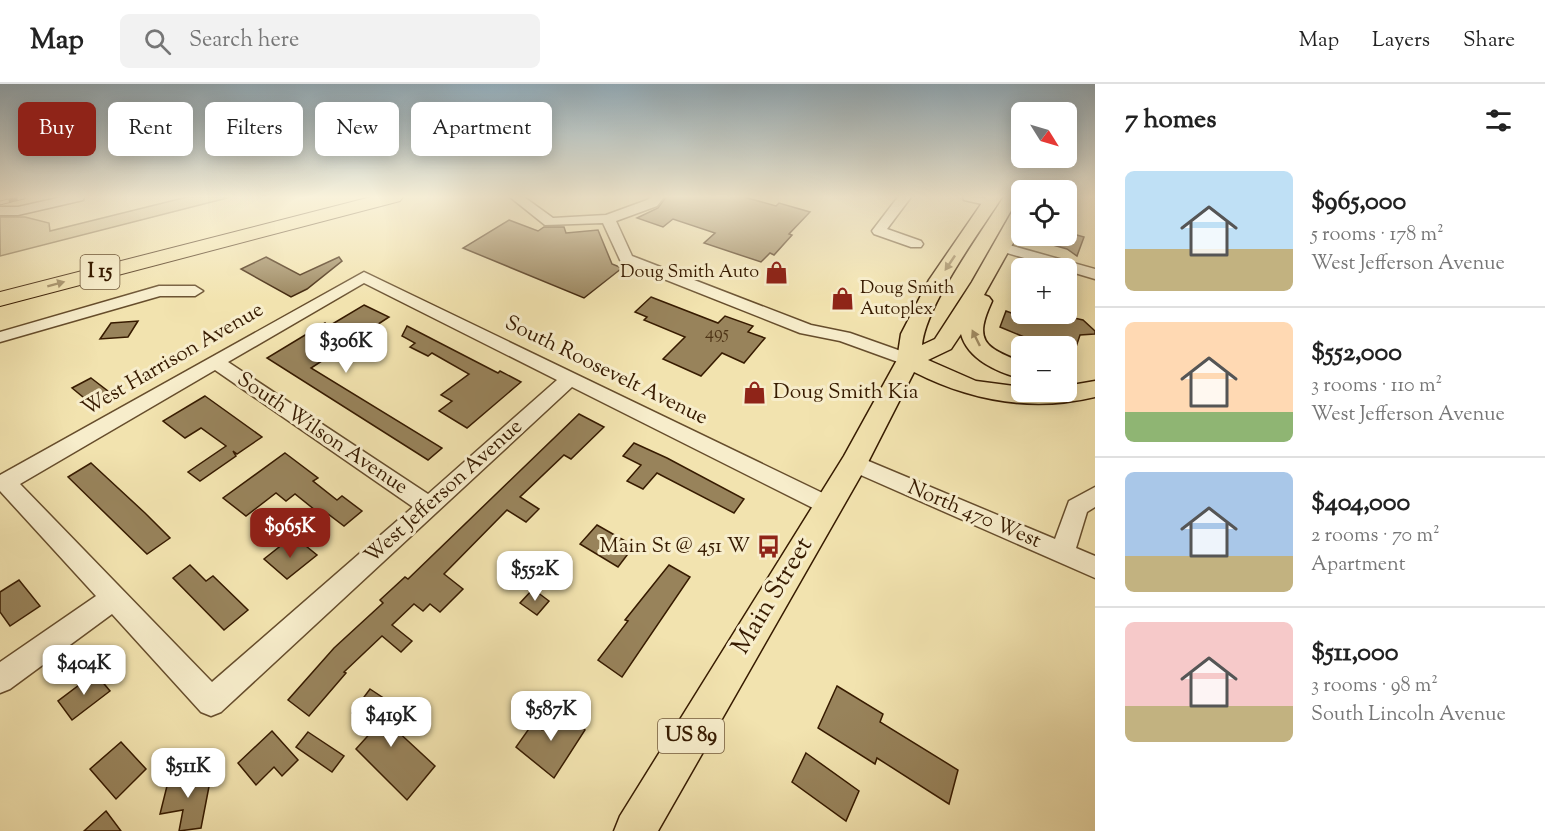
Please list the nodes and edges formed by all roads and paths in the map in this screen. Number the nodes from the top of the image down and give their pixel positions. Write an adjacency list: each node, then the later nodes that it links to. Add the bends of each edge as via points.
1 (259, 232): 12 (highway, I 15, one-way to 1)
2 (614, 232): 14 (street, via 626,259 806,329 844,337)
3 (881, 232): 6 (street)
4 (971, 232): 14 (main road, Main Street, one-way to 14, via 939,280 912,334)
5 (1010, 232): 7 (main road)
6 (916, 244)
7 (1002, 248): 8 (street); 10 (main road)
8 (1095, 274)
9 (364, 278): 15 (street, West Harrison Avenue); 17 (street, South Roosevelt Avenue)
10 (982, 282): 14 (main road, via 943,344); 16 (main road, one-way to 10, via 988,354 974,339 971,330 985,296)
11 (195, 291): 13 (street, via 159,291)
12 (0, 299)
13 (0, 337)
14 (909, 360): 18 (main road); 19 (main road, via 958,384 991,392 1054,395); 20 (main road, Main Street / US 89)
15 (215, 362): 23 (street, South Wilson Avenue); 26 (street, West Harrison Avenue, via 5,482)
16 (1011, 365)
17 (570, 379): 22 (street, South Roosevelt Avenue); 23 (street, West Jefferson Avenue)
18 (1011, 379)
19 (1083, 382)
20 (854, 463): 22 (main road, Main Street / US 89); 24 (street, North 470 West)
21 (1095, 496): 24 (street, via 1077,507)
22 (827, 505): 28 (main road, Main Street / US 89)
23 (429, 506): 26 (street, West Jefferson Avenue, via 211,702)
24 (1063, 554): 25 (street, North 470 West)
25 (1095, 567)
26 (114, 598): 27 (street)
27 (0, 679)
28 (635, 831)

